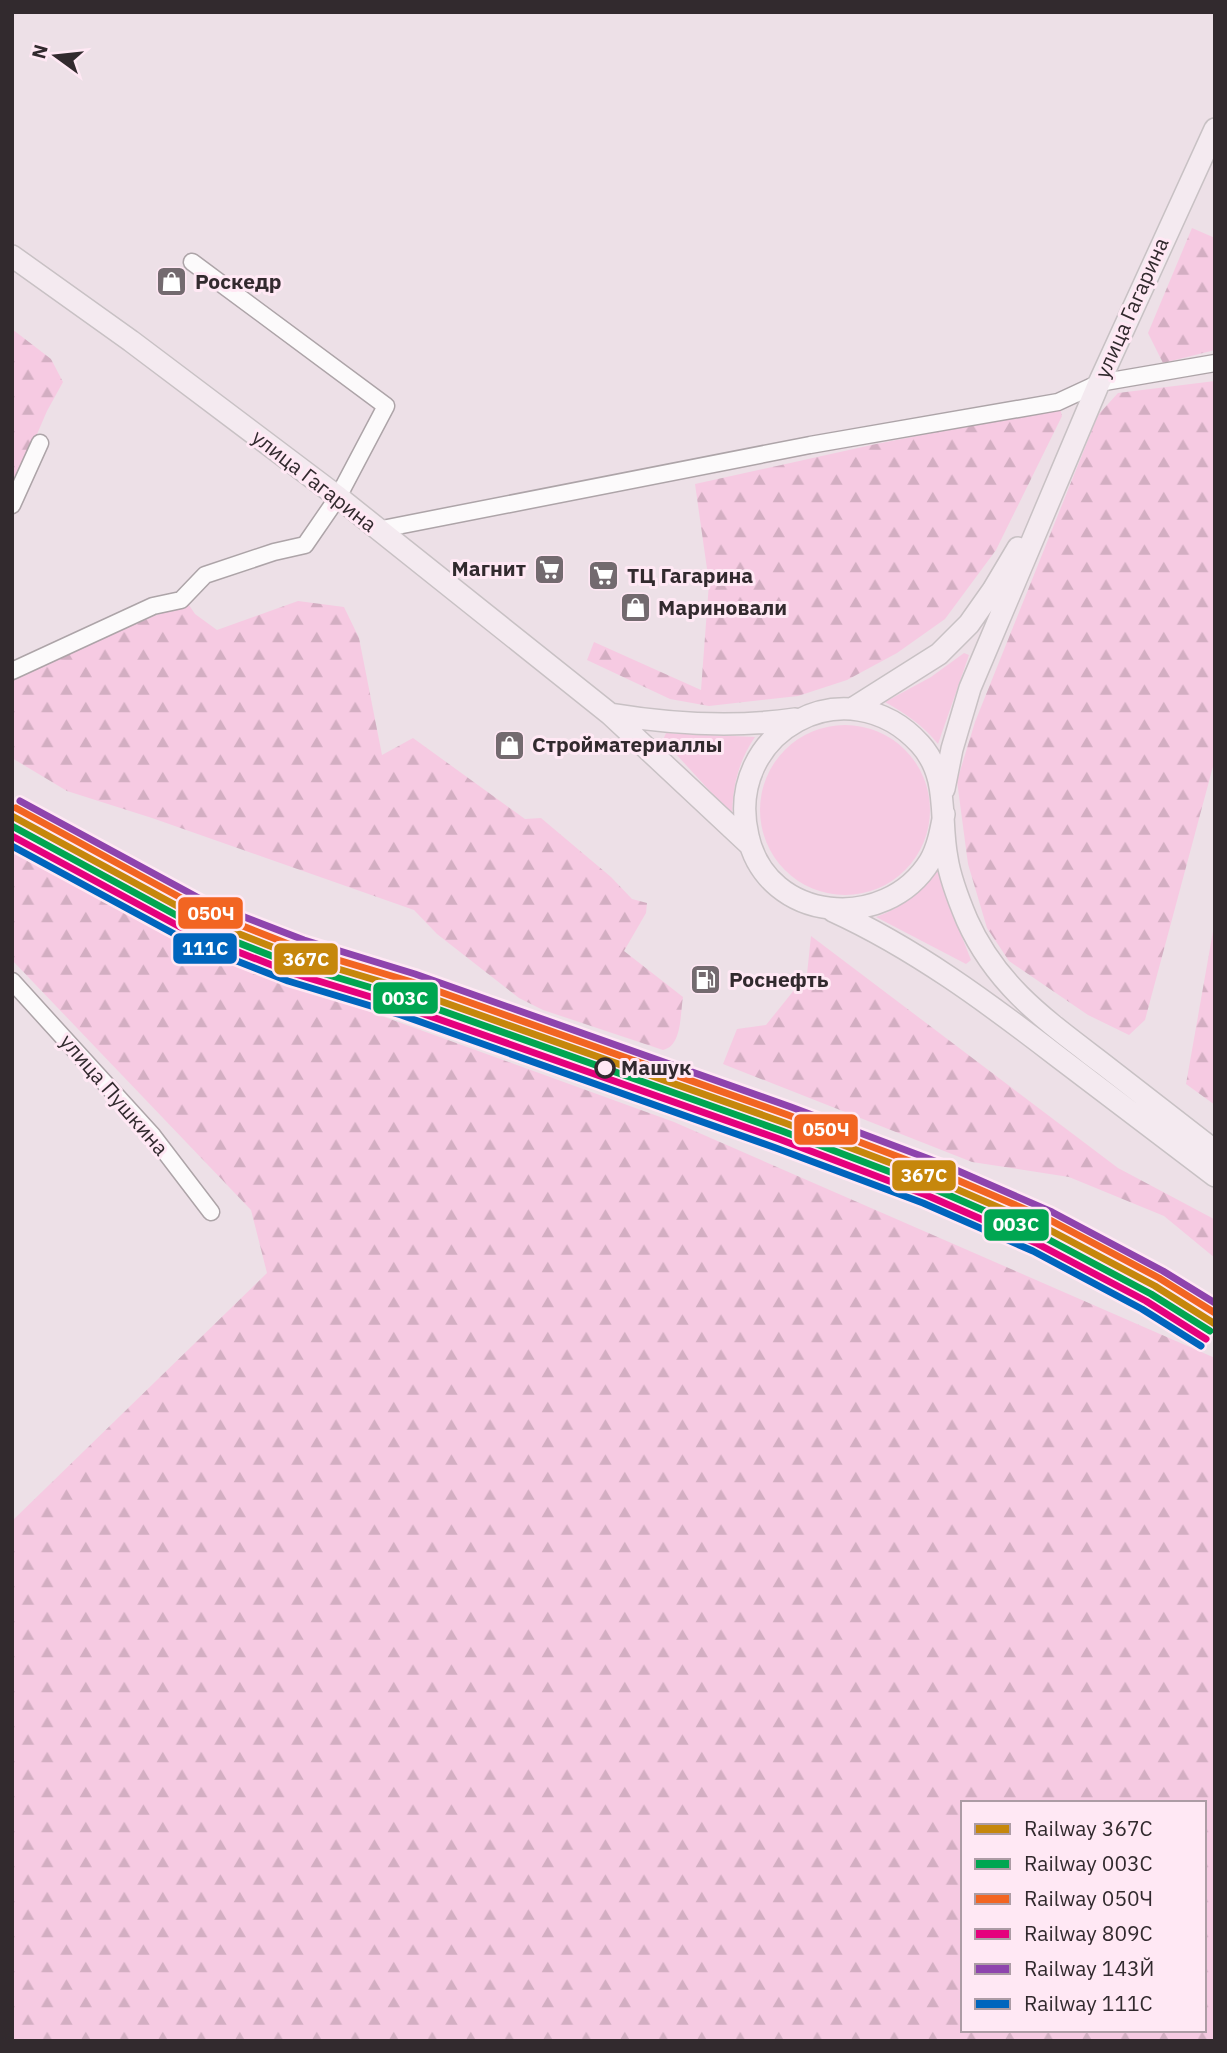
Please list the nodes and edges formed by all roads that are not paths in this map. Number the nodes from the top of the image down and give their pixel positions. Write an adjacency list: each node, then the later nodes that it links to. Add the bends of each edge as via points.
1 (1215, 129): 5 (main road, улица Гагарина)
2 (12, 256): 8 (main road, улица Гагарина)
3 (192, 262): 8 (street, via 386,406)
4 (1215, 363): 5 (street)
5 (1099, 383): 7 (main road, улица Гагарина); 10 (street, via 1058,402 810,445)
6 (40, 443): 9 (street)
7 (1053, 489): 12 (main road, via 969,624 939,654); 15 (main road, via 971,688 952,749)
8 (338, 497): 10 (main road, улица Гагарина); 11 (street, via 304,545 205,575 181,600 153,606)
9 (12, 505)
10 (377, 530): 13 (main road, улица Гагарина)
11 (12, 671)
12 (852, 709): 14 (main road, via 817,712); 15 (main road, via 902,727 922,746 936,769)
13 (610, 714): 14 (main road, улица Гагарина, via 699,724); 16 (main road, улица Гагарина)
14 (800, 719): 16 (main road, via 779,732 751,772 744,796)
15 (943, 804): 17 (main road, via 940,838 916,879 875,905); 19 (main road, via 947,858 966,917 1006,984)
16 (749, 844): 17 (main road, via 785,891)
17 (828, 909): 20 (main road, via 925,961)
18 (12, 981): 21 (street, улица Пушкина, via 153,1136)
19 (1215, 1151)
20 (1215, 1176)
21 (211, 1212)

